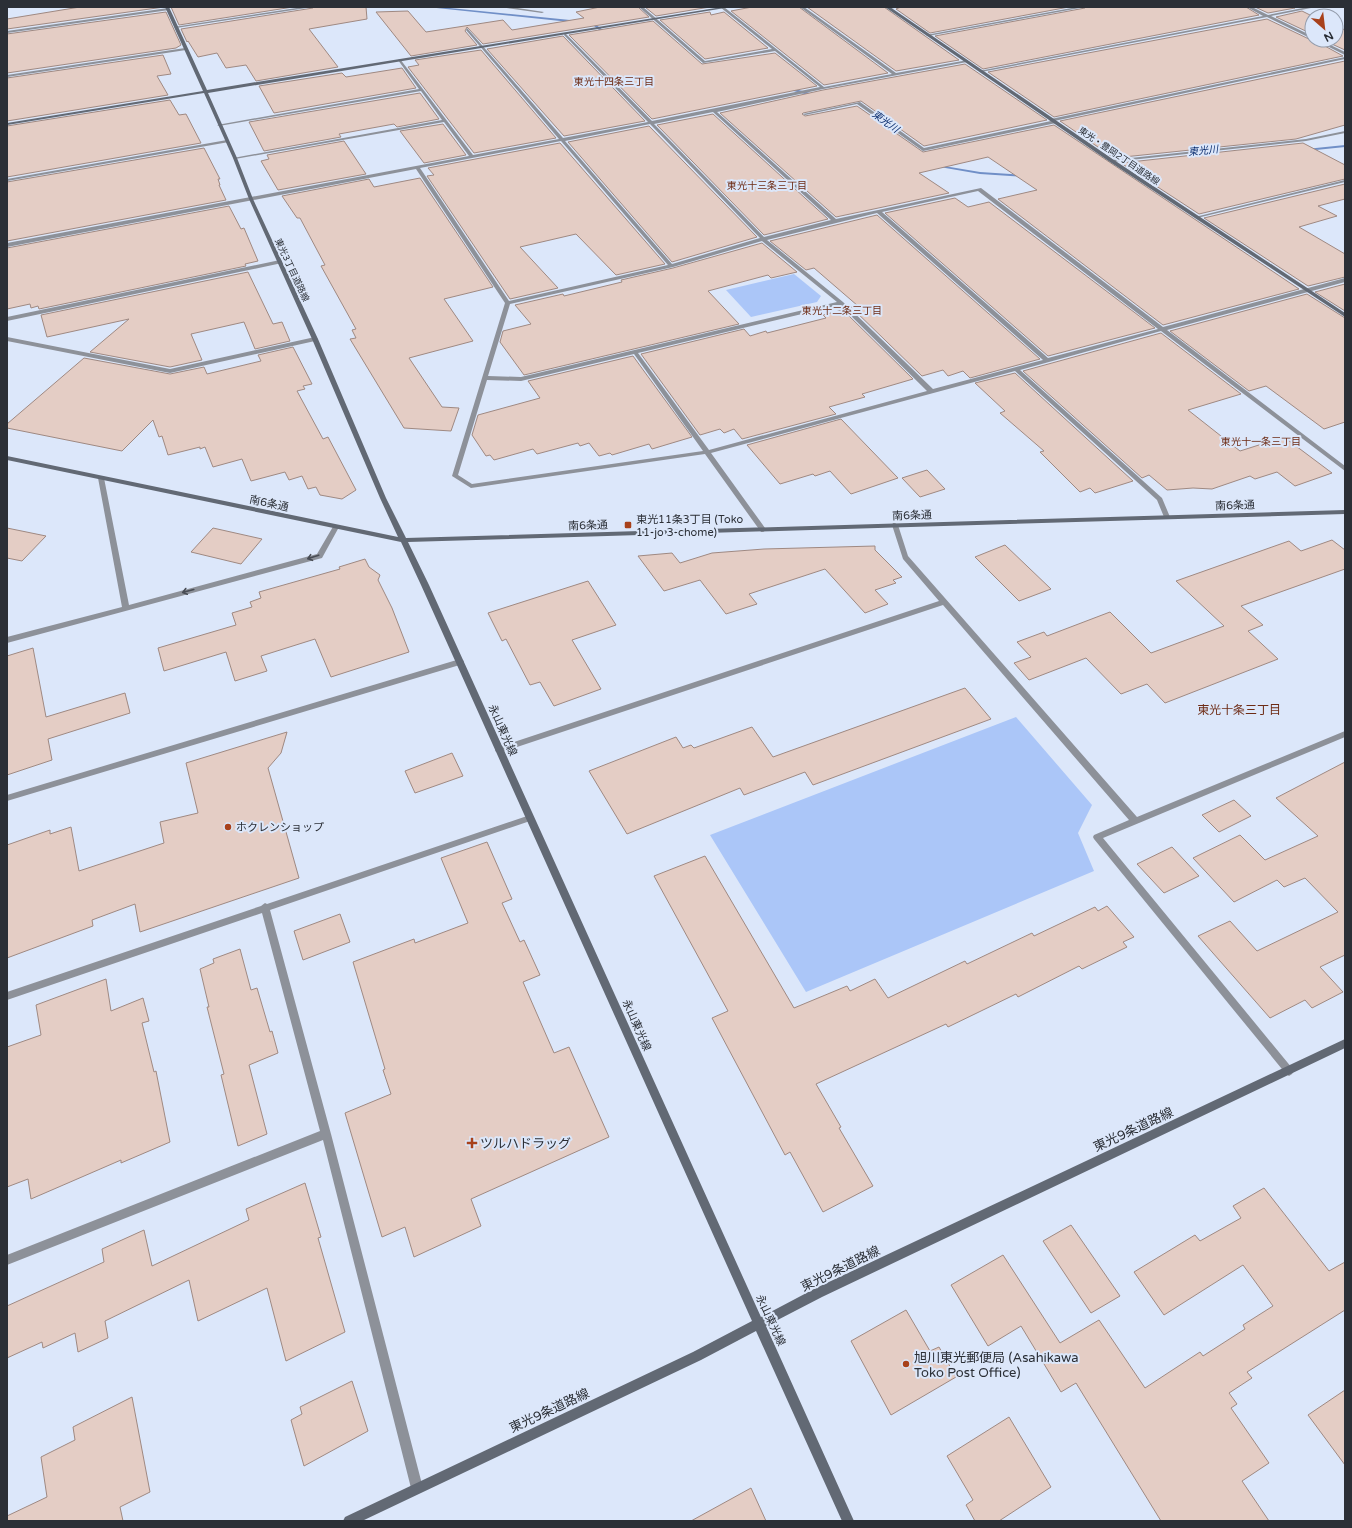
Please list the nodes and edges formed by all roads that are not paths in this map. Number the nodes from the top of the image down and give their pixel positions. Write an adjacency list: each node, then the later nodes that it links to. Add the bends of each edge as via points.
1 (311, 7): 16 (street)
2 (502, 7): 3 (street, via 542,12)
3 (538, 7)
4 (641, 7): 15 (street)
5 (722, 7): 6 (street); 15 (street); 25 (street)
6 (729, 7)
7 (802, 7): 31 (street)
8 (898, 7): 13 (street)
9 (1083, 7): 21 (street)
10 (1249, 7): 14 (street)
11 (1314, 7): 14 (street)
12 (167, 8): 16 (street, 東光3丁目道路線); 18 (street)
13 (888, 8): 21 (street, 東光・豊岡2丁目道路線)
14 (1267, 16): 20 (street); 30 (street)
15 (655, 19): 19 (street); 25 (street, via 704,62)
16 (176, 27): 24 (street, 東光3丁目道路線)
17 (467, 29): 22 (street)
18 (7, 32)
19 (565, 34): 22 (street); 40 (street)
20 (1304, 34)
21 (928, 35): 29 (street, 東光・豊岡2丁目道路線)
22 (483, 47): 28 (street); 44 (street)
23 (1333, 48): 26 (street)
24 (186, 49): 32 (street); 35 (street, 東光3丁目道路線)
25 (775, 50): 33 (street)
26 (1345, 54)
27 (1345, 58): 38 (street)
28 (400, 60): 34 (street); 35 (street)
29 (967, 61): 30 (street, 東光・豊岡2丁目道路線); 31 (street)
30 (981, 70): 38 (street, 東光・豊岡2丁目道路線)
31 (895, 74): 33 (street)
32 (7, 76)
33 (823, 88): 36 (street)
34 (422, 90): 39 (street); 42 (street)
35 (204, 92): 41 (street); 42 (street, 東光3丁目道路線)
36 (714, 111): 40 (street); 55 (street)
37 (805, 114): 38 (street, via 858,103 923,150)
38 (1053, 121): 48 (street, 東光・豊岡2丁目道路線)
39 (445, 122): 46 (street); 47 (street)
40 (651, 123): 44 (street); 56 (street)
41 (7, 124)
42 (219, 125): 45 (street, 東光3丁目道路線)
43 (1345, 132): 48 (street, via 1306,140)
44 (562, 140): 46 (street); 59 (street)
45 (227, 141): 47 (street, 東光3丁目道路線); 50 (street)
46 (472, 157): 49 (street)
47 (235, 158): 52 (street, 東光3丁目道路線)
48 (1112, 161): 54 (street, 東光・豊岡2丁目道路線)
49 (417, 167): 52 (street); 62 (street)
50 (7, 180)
51 (1345, 182): 54 (street)
52 (251, 199): 57 (street); 58 (street, 東光3丁目道路線)
53 (879, 212): 55 (street); 66 (street, via 979,190); 70 (street)
54 (1197, 217): 61 (street, 東光・豊岡2丁目道路線)
55 (835, 221): 56 (street)
56 (763, 239): 59 (street); 63 (street)
57 (7, 245)
58 (280, 262): 65 (street); 68 (street, 東光3丁目道路線)
59 (671, 266): 62 (street)
60 (1345, 280): 61 (street)
61 (1307, 290): 64 (street, 東光・豊岡2丁目道路線); 66 (street)
62 (508, 303): 72 (street)
63 (841, 303): 69 (street); 73 (street)
64 (1345, 315)
65 (7, 319)
66 (1161, 329): 70 (street); 76 (street)
67 (7, 339): 68 (street, via 170,371)
68 (315, 339): 83 (street, 東光3丁目道路線)
69 (635, 352): 72 (street, via 521,379); 74 (street)
70 (1048, 361): 71 (street)
71 (1017, 370): 73 (street); 79 (street, via 1160,499)
72 (486, 378): 74 (street, via 455,476 471,486)
73 (932, 392): 74 (street)
74 (708, 452): 82 (street)
75 (7, 458): 77 (street, 南6条通)
76 (1345, 469)
77 (102, 478): 81 (street, 南6条通); 85 (street)
78 (1345, 512): 79 (street, 南6条通)
79 (1167, 517): 80 (street, 南6条通)
80 (896, 525): 82 (street, 南6条通); 84 (street, via 905,557)
81 (336, 527): 83 (street, 南6条通); 85 (street, one-way to 85, via 320,556)
82 (763, 530): 83 (street, 南6条通)
83 (402, 540): 87 (street, 永山東光線)
84 (944, 602): 89 (street); 92 (street)
85 (126, 608): 86 (street)
86 (7, 640)
87 (460, 662): 89 (street, 永山東光線); 90 (street)
88 (1345, 734): 92 (street)
89 (499, 750): 91 (street, 永山東光線)
90 (7, 798)
91 (530, 818): 93 (street); 99 (street, 永山東光線)
92 (1135, 821): 96 (street, via 1096,837)
93 (265, 907): 94 (street); 97 (street)
94 (7, 996)
95 (1345, 1043): 96 (street, 東光9条道路線)
96 (1289, 1071): 99 (street, 東光9条道路線, via 825,1290)
97 (326, 1134): 98 (street); 100 (street)
98 (7, 1260)
99 (759, 1324): 100 (street, 東光9条道路線, via 697,1356); 102 (street, 永山東光線)
100 (417, 1488): 101 (street, 東光9条道路線)
101 (349, 1521)
102 (848, 1521)

